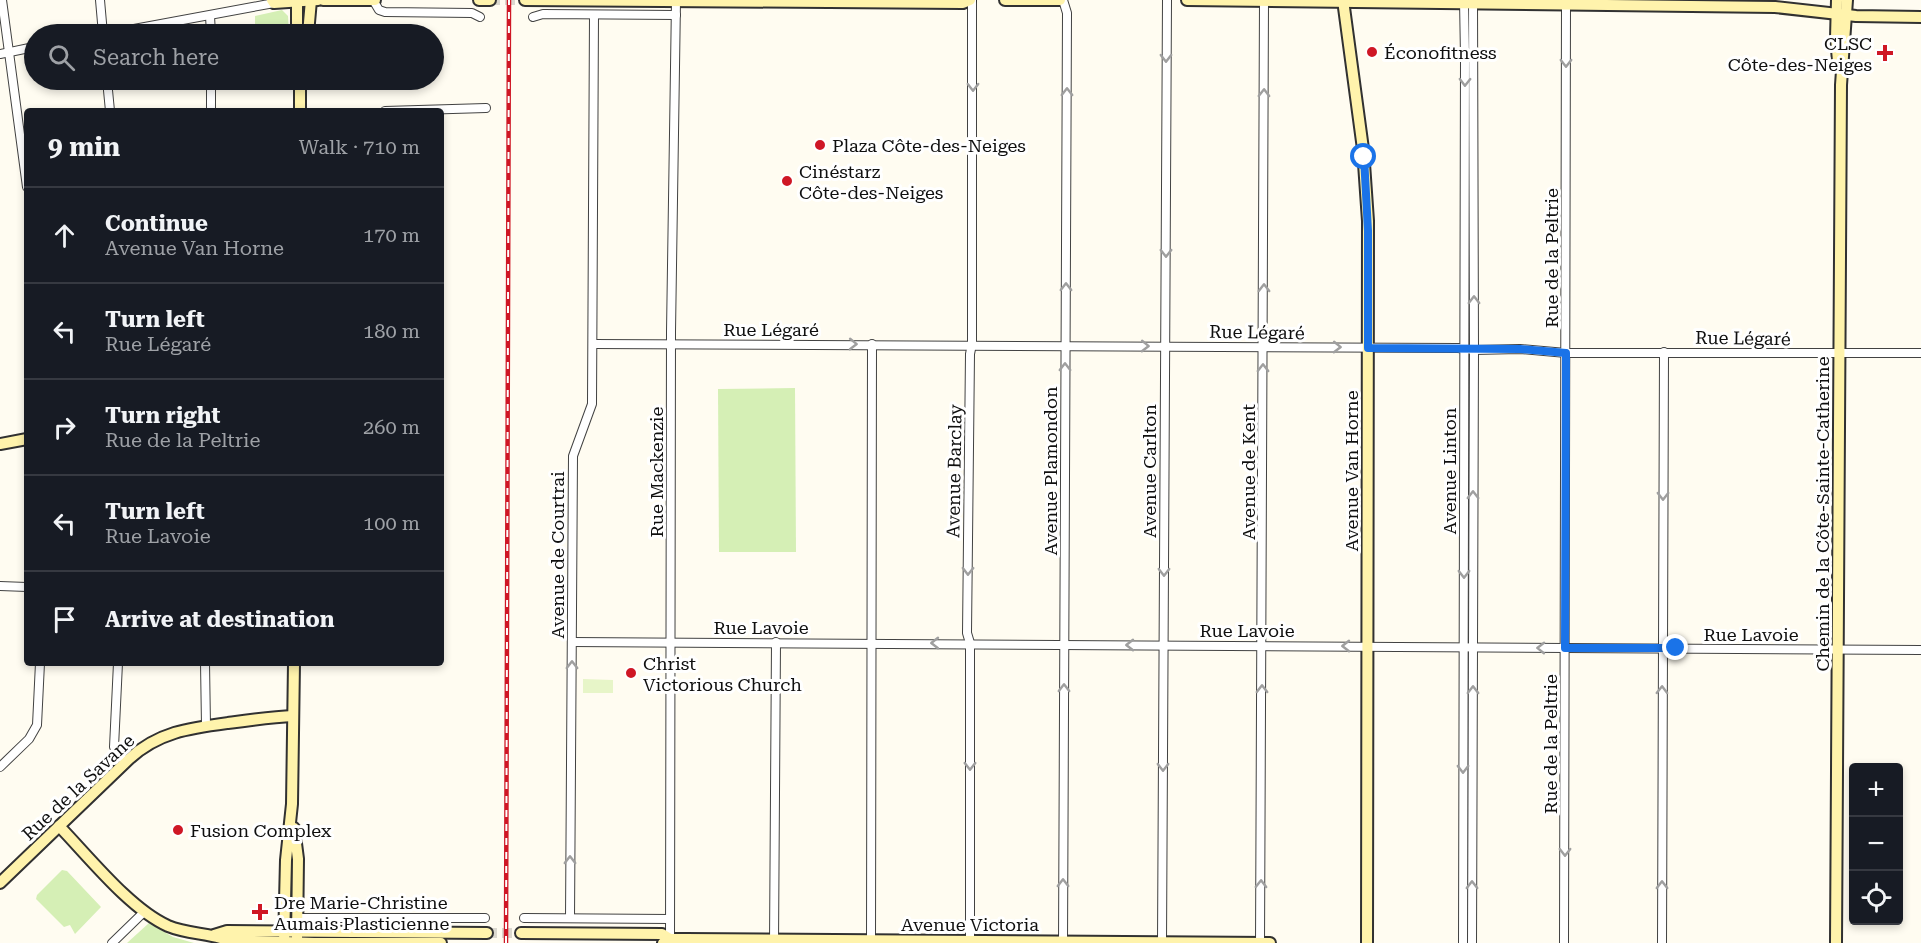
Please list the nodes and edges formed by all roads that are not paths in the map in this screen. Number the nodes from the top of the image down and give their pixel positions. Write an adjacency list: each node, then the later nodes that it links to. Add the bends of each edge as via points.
1 (2, 0): 41 (street)
2 (100, 0): 35 (street)
3 (297, 0): 4 (main road); 23 (main road); 38 (main road)
4 (311, 0): 5 (main road); 39 (main road)
5 (318, 0)
6 (323, 0): 7 (main road)
7 (374, 0): 32 (street, via 379,10 385,12 472,13)
8 (479, 0): 9 (main road)
9 (490, 0)
10 (525, 0): 24 (main road)
11 (971, 0): 20 (main road); 55 (street, Avenue Barclay, one-way to 55)
12 (1005, 0): 13 (main road)
13 (1061, 0): 56 (street, Avenue Plamondon, one-way to 13, via 1067,13)
14 (1167, 0): 57 (street, Avenue Carlton, one-way to 57)
15 (1187, 0): 16 (main road)
16 (1248, 0): 21 (main road)
17 (1837, 0): 28 (main road, Chemin de la Côte-Sainte-Catherine)
18 (1847, 0): 28 (main road, Chemin de la Côte-Sainte-Catherine)
19 (760, 1): 20 (main road); 24 (main road)
20 (859, 1)
21 (1264, 1): 22 (main road); 58 (street, Avenue de Kent, one-way to 21)
22 (1343, 1): 25 (main road); 59 (main road, Avenue Van Horne, via 1366,179)
23 (269, 2): 31 (street)
24 (676, 2): 30 (street, Rue Mackenzie)
25 (1468, 2): 27 (main road); 60 (street, Avenue Linton, one-way to 60); 61 (street, Avenue Linton, one-way to 25)
26 (1648, 3): 27 (main road); 28 (main road, via 1784,7)
27 (1566, 4): 63 (street, Rue de la Peltrie, one-way to 63)
28 (1841, 14): 34 (main road); 64 (main road, Chemin de la Côte-Sainte-Catherine, via 1836,39 1841,85)
29 (594, 15): 30 (street); 33 (street); 52 (street, Avenue de Courtrai)
30 (676, 15): 53 (street, Rue Mackenzie)
31 (210, 16): 36 (street); 37 (street)
32 (480, 17)
33 (533, 17)
34 (1921, 17)
35 (104, 24)
36 (163, 24)
37 (210, 24)
38 (297, 24)
39 (309, 24)
40 (24, 49): 41 (street)
41 (9, 52): 42 (street); 51 (street)
42 (0, 54)
43 (108, 90): 46 (street)
44 (211, 90): 47 (street)
45 (301, 90): 48 (main road)
46 (110, 108)
47 (211, 108)
48 (300, 108)
49 (486, 108): 50 (street)
50 (444, 109)
51 (24, 164)
52 (593, 344): 53 (street, Rue Légaré); 71 (street, Avenue de Courtrai, via 592,404 573,456)
53 (672, 344): 54 (street, Rue Légaré, one-way to 54); 70 (street, Rue Mackenzie)
54 (872, 344): 55 (street, Rue Légaré); 73 (street)
55 (972, 345): 56 (street, Rue Légaré); 74 (street, Avenue Barclay, one-way to 74)
56 (1065, 345): 57 (street, Rue Légaré, one-way to 57); 75 (street, Avenue Plamondon, one-way to 56)
57 (1165, 346): 58 (street, Rue Légaré); 76 (street, Avenue Carlton, one-way to 76)
58 (1263, 346): 59 (street, Rue Légaré, one-way to 59); 77 (street, Avenue de Kent, one-way to 58)
59 (1368, 348): 60 (street, Rue Légaré); 78 (main road, Avenue Van Horne)
60 (1464, 348): 61 (street, Rue Légaré); 79 (street, Avenue Linton, one-way to 79)
61 (1474, 350): 63 (street, Rue Légaré); 80 (street, Avenue Linton, one-way to 61)
62 (1664, 352): 63 (street, Rue Légaré); 64 (street, Rue Légaré); 82 (street, one-way to 82)
63 (1566, 353): 81 (street, Rue de la Peltrie)
64 (1839, 353): 65 (street, Rue Légaré); 83 (main road, Chemin de la Côte-Sainte-Catherine)
65 (1921, 353)
66 (24, 440): 67 (main road)
67 (0, 444)
68 (0, 586): 69 (street)
69 (24, 587)
70 (670, 641): 71 (street, Rue Lavoie); 72 (street, Rue Lavoie); 101 (street, Rue Mackenzie)
71 (572, 642): 100 (street, Avenue de Courtrai, one-way to 71)
72 (776, 642): 73 (street, Rue Lavoie); 108 (street)
73 (871, 643): 74 (street, Rue Lavoie, one-way to 73); 107 (street)
74 (969, 643): 75 (street, Rue Lavoie); 110 (street, Avenue Barclay, one-way to 110)
75 (1064, 644): 76 (street, Rue Lavoie, one-way to 75); 111 (street, Avenue Plamondon, one-way to 75)
76 (1164, 645): 77 (street, Rue Lavoie); 114 (street, Avenue Carlton, one-way to 114)
77 (1262, 646): 78 (street, Rue Lavoie, one-way to 77); 115 (street, Avenue de Kent, one-way to 77)
78 (1368, 646): 79 (street, Rue Lavoie); 117 (main road, Avenue Van Horne)
79 (1463, 647): 80 (street, Rue Lavoie); 118 (street, Avenue Linton, one-way to 118)
80 (1473, 647): 81 (street, Rue Lavoie, one-way to 80); 119 (street, Avenue Linton, one-way to 80)
81 (1565, 648): 82 (street, Rue Lavoie); 120 (street, Rue de la Peltrie, one-way to 120)
82 (1662, 649): 83 (street, Rue Lavoie); 121 (street, one-way to 82)
83 (1837, 650): 84 (street, Rue Lavoie); 122 (main road, Chemin de la Côte-Sainte-Catherine)
84 (1921, 650)
85 (40, 666): 92 (street, via 37,725 29,739)
86 (118, 666): 91 (street, via 114,747)
87 (206, 666): 90 (street)
88 (294, 666): 89 (main road)
89 (293, 716): 90 (main road, Rue de la Savane); 93 (main road)
90 (206, 726): 91 (main road, Rue de la Savane, via 159,737)
91 (125, 762): 94 (main road, Rue de la Savane)
92 (0, 767)
93 (292, 804): 97 (main road, via 298,859); 105 (main road)
94 (59, 826): 95 (main road, Rue de la Savane); 96 (main road)
95 (0, 883)
96 (144, 912): 104 (main road, via 180,930); 112 (street)
97 (297, 918): 98 (street); 106 (main road)
98 (485, 918)
99 (524, 918): 100 (street)
100 (570, 918): 101 (street)
101 (670, 919): 109 (street, Rue Mackenzie)
102 (487, 933): 106 (main road)
103 (521, 933): 109 (main road, Avenue Victoria, via 662,934)
104 (214, 939): 105 (main road, via 227,931)
105 (284, 939): 106 (main road)
106 (297, 939): 113 (main road)
107 (871, 940): 108 (main road, Avenue Victoria); 110 (main road, Avenue Victoria)
108 (774, 941): 109 (main road, Avenue Victoria)
109 (668, 942)
110 (970, 942): 111 (main road, Avenue Victoria)
111 (1063, 942): 114 (main road, Avenue Victoria)
112 (112, 943)
113 (441, 943)
114 (1162, 943): 115 (main road, Avenue Victoria)
115 (1260, 943): 116 (main road, Avenue Victoria)
116 (1270, 943)
117 (1367, 943)
118 (1463, 943)
119 (1472, 943)
120 (1564, 943)
121 (1662, 943)
122 (1836, 943)

